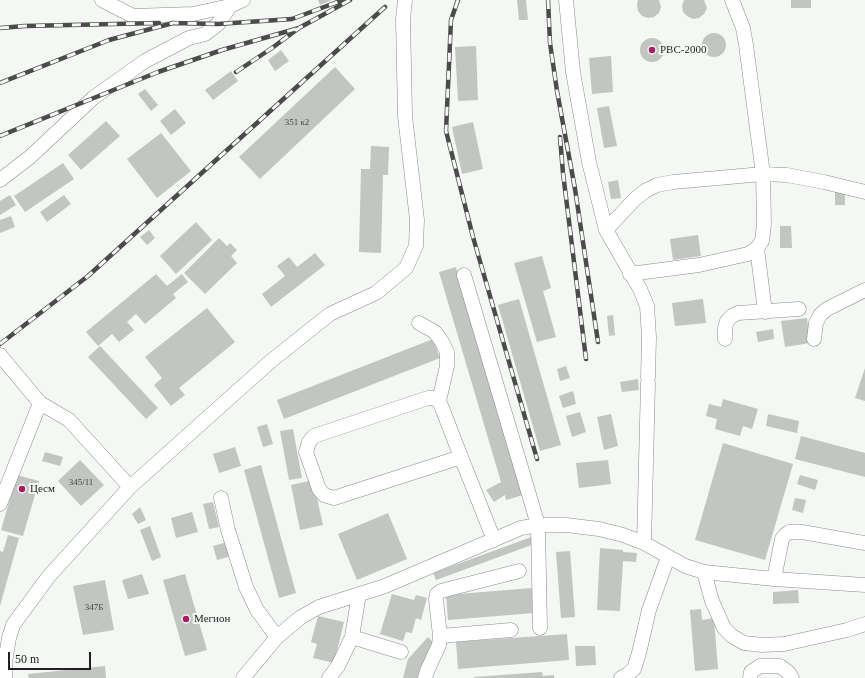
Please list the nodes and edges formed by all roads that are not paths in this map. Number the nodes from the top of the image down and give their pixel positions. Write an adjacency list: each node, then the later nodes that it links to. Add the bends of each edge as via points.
1 (102, 0): 6 (street, via 133,16 193,14)
2 (243, 0): 6 (street)
3 (405, 0): 24 (street, via 403,19 406,116 417,220 416,246 406,268 376,293 330,314 283,352)
4 (566, 0): 10 (street, via 573,72 589,162)
5 (732, 0): 7 (street, via 743,28)
6 (230, 6): 8 (street, via 218,24 205,34 189,38 145,61 93,98 30,158)
7 (763, 174): 9 (street, via 786,175); 10 (street, via 657,185 635,199); 11 (street, via 764,224 762,241)
8 (0, 180)
9 (865, 192)
10 (606, 230): 12 (street)
11 (757, 248): 12 (street, via 748,254 699,265); 16 (street)
12 (630, 274): 29 (street, via 647,306 649,337)
13 (464, 275): 27 (street)
14 (865, 290): 19 (street, via 820,315 816,322)
15 (799, 309): 16 (street)
16 (765, 312): 18 (street, via 732,316 725,328)
17 (419, 322): 21 (street, via 434,332 447,352 447,366)
18 (725, 339)
19 (814, 339)
20 (0, 355): 22 (street)
21 (439, 401): 23 (street); 23 (street, via 428,398 314,436 306,452 319,489 324,495 334,498)
22 (40, 403): 24 (street, via 69,420); 26 (street)
23 (461, 457): 28 (street)
24 (130, 487): 44 (street, via 49,576 13,625 5,662)
25 (221, 498): 41 (street, via 246,587 257,610)
26 (0, 504)
27 (538, 525): 28 (street, via 522,528); 29 (street, via 600,529); 38 (street)
28 (494, 540): 36 (street, via 385,586)
29 (644, 543): 31 (street)
30 (865, 543): 34 (street, via 789,532 782,539)
31 (668, 557): 33 (street); 48 (street, via 649,610 634,669)
32 (519, 571): 40 (street, via 437,594)
33 (704, 572): 34 (street); 37 (street, via 712,601 724,628 744,643 784,644)
34 (774, 579): 35 (street)
35 (865, 585)
36 (359, 594): 41 (street, via 319,607 301,617); 42 (street)
37 (865, 624)
38 (540, 628)
39 (511, 630): 40 (street)
40 (440, 636): 47 (street, via 439,645)
41 (277, 637): 45 (street)
42 (352, 637): 43 (street); 46 (street)
43 (401, 652)
44 (5, 678)
45 (243, 678)
46 (329, 678)
47 (425, 678)
48 (621, 678)
49 (750, 678): 50 (street, via 751,672 760,666 780,666 789,672)
50 (792, 678)

